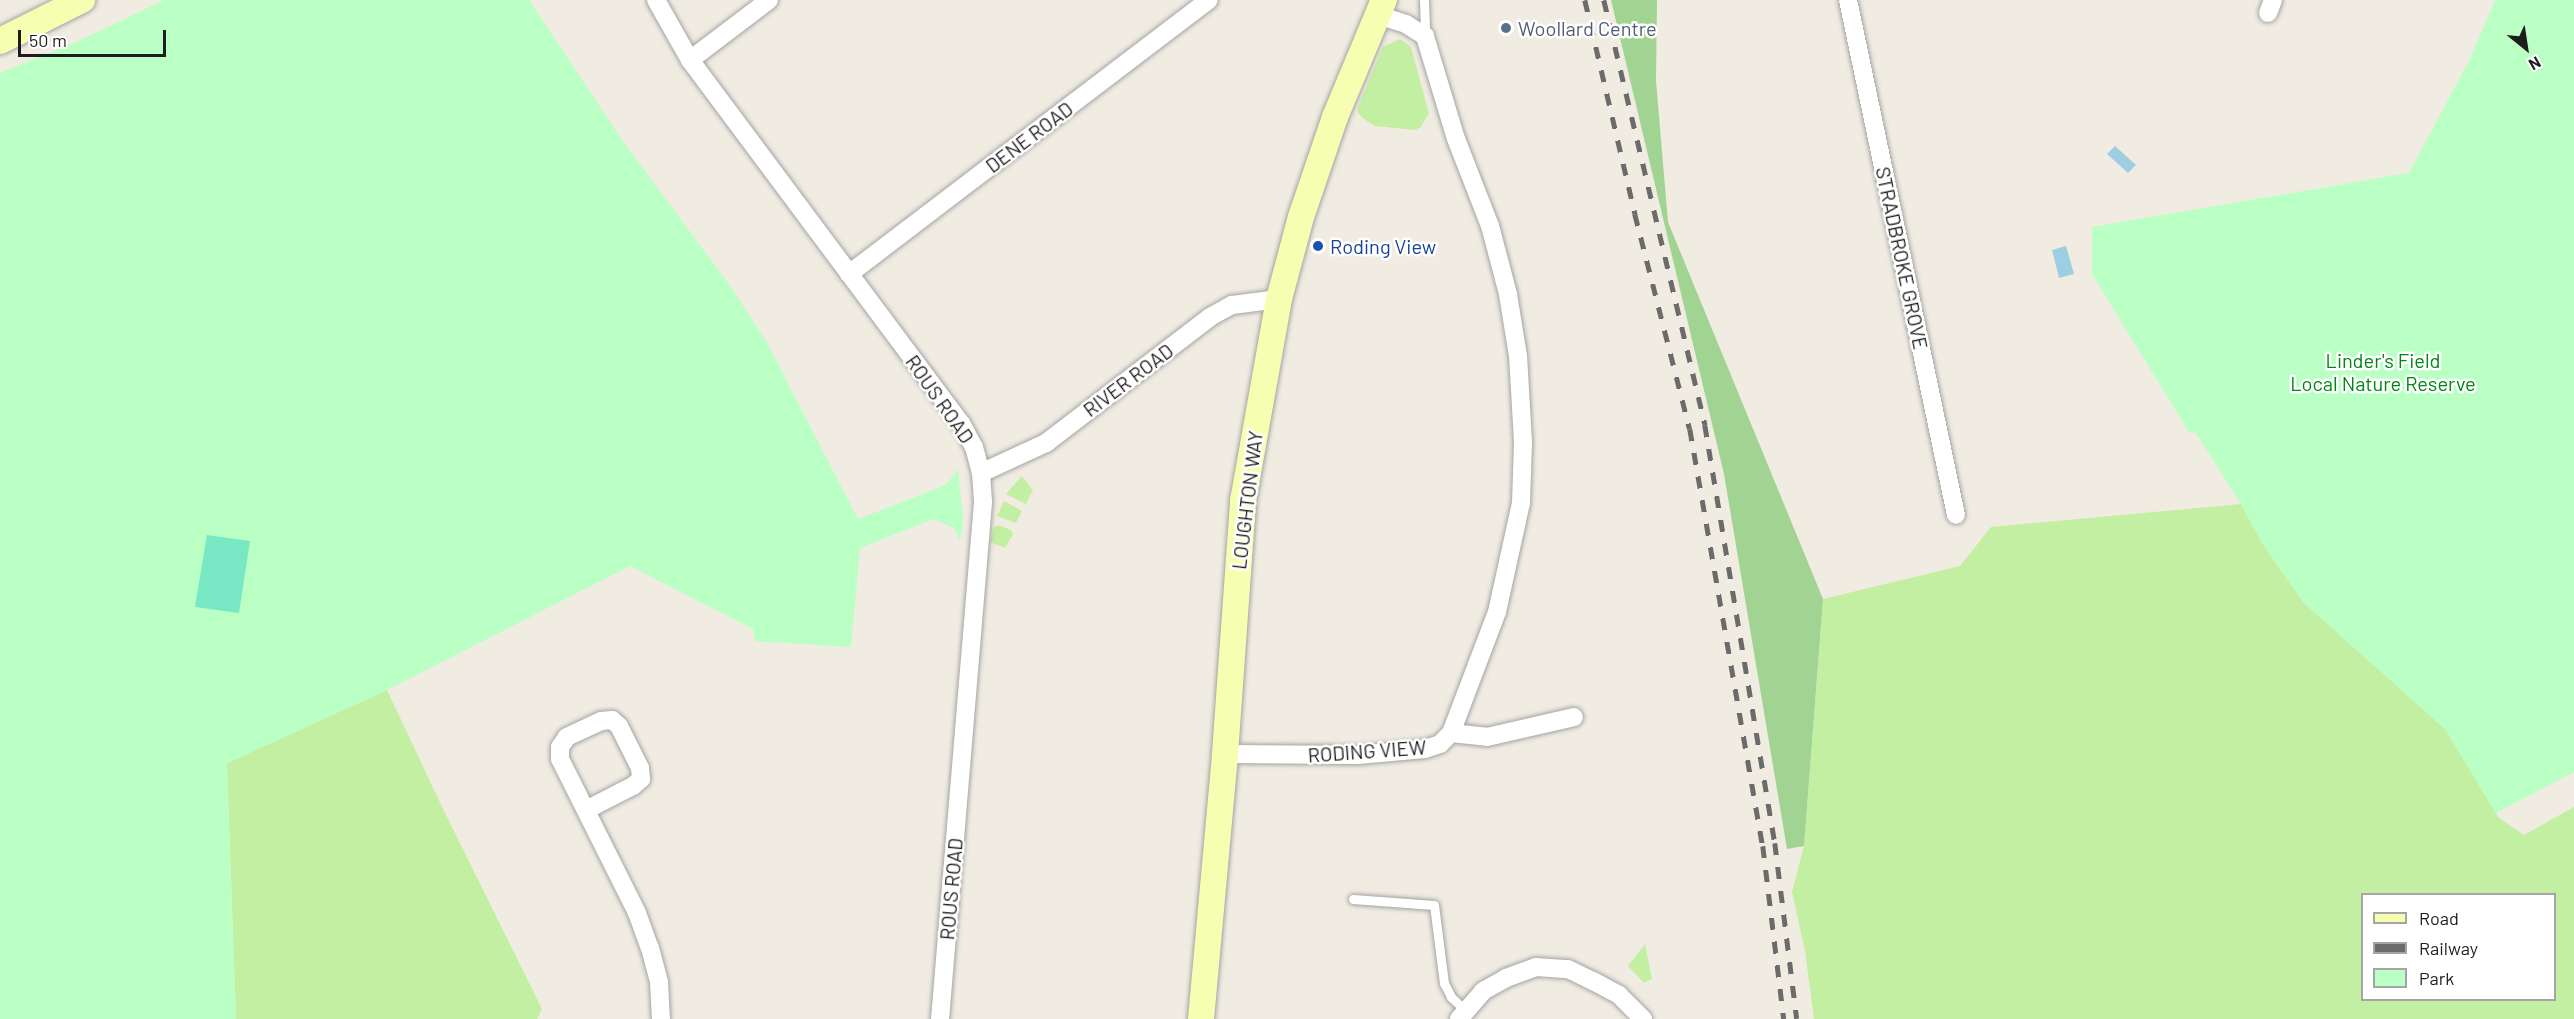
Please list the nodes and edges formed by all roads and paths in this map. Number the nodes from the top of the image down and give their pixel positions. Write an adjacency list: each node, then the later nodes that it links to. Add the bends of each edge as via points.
1 (82, 0): 9 (street)
2 (656, 0): 10 (street, ROUS ROAD)
3 (769, 0): 10 (street)
4 (1209, 0): 11 (street, DENE ROAD)
5 (1424, 0): 8 (lane)
6 (1848, 0): 14 (street, STRADBROKE GROVE)
7 (1381, 7): 8 (street); 12 (street, LOUGHTON WAY, via 1323,151)
8 (1425, 36): 16 (street, RODING VIEW, via 1456,139 1490,226 1508,294 1518,356 1523,442 1521,503 1497,612)
9 (0, 40)
10 (690, 60): 11 (street, ROUS ROAD)
11 (849, 274): 13 (street, ROUS ROAD, via 961,423 974,447)
12 (1279, 299): 13 (street, RIVER ROAD, via 1232,305 1210,317 1046,443); 17 (street, LOUGHTON WAY, via 1243,501)
13 (981, 473): 22 (street, ROUS ROAD, via 983,502)
14 (1956, 515)
15 (1574, 717): 16 (street, via 1487,737)
16 (1451, 733): 17 (street, RODING VIEW, via 1440,744 1425,749 1358,755)
17 (1225, 754): 23 (street, LOUGHTON WAY)
18 (586, 810): 18 (street, via 560,759 560,747 567,738 601,721 612,720 619,726 640,768 641,779); 21 (street, via 650,948 659,982)
19 (1353, 899): 20 (lane, via 1434,905 1444,983)
20 (1462, 1014): 24 (street, via 1483,991 1536,967 1568,969 1593,981 1619,995)
21 (661, 1019)
22 (940, 1019)
23 (1201, 1019)
24 (1643, 1019)

